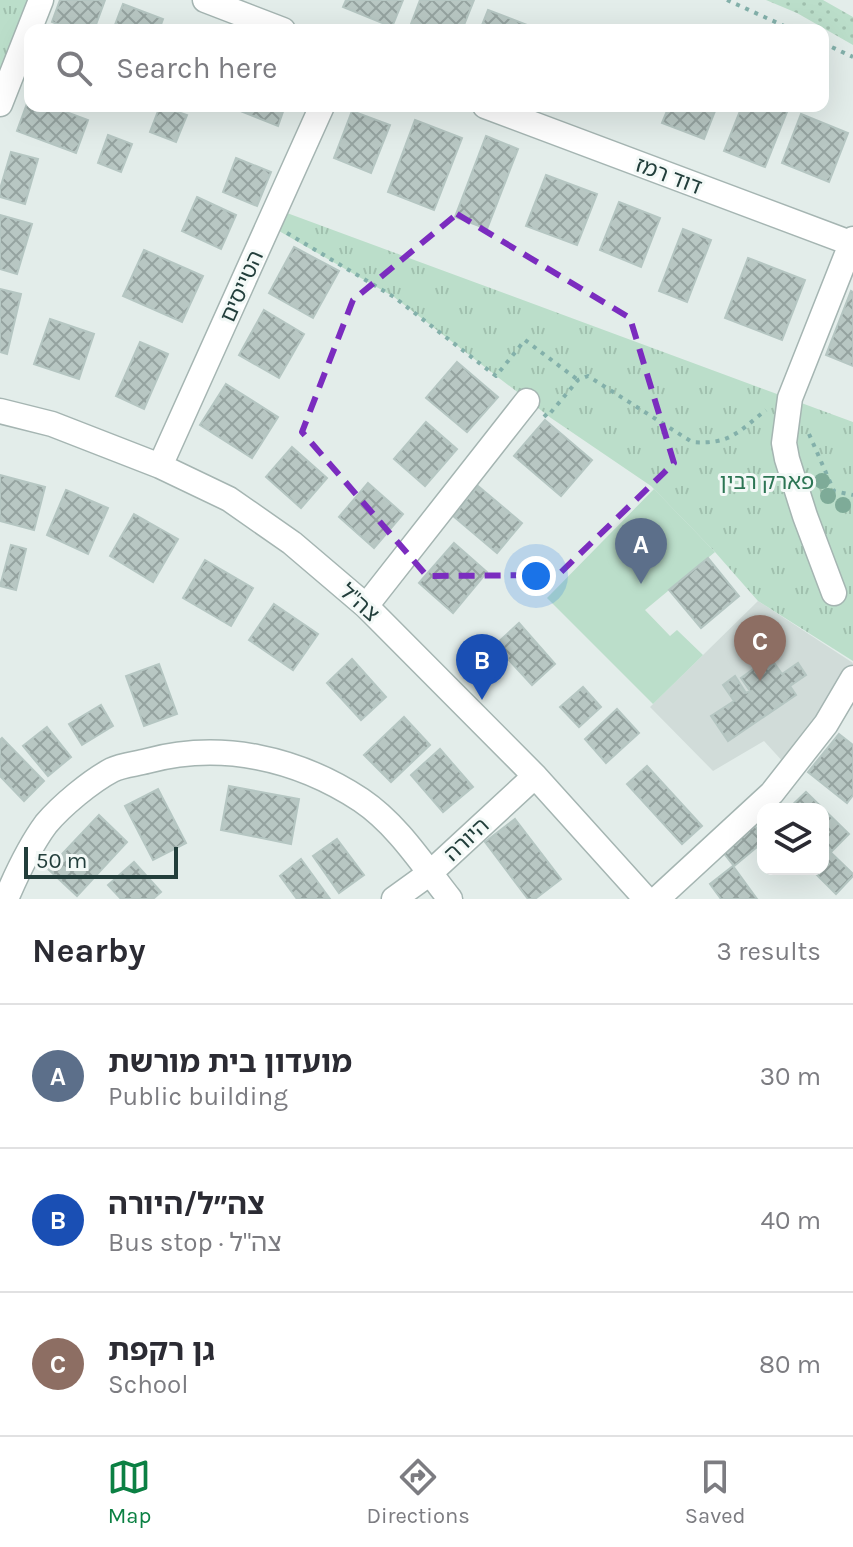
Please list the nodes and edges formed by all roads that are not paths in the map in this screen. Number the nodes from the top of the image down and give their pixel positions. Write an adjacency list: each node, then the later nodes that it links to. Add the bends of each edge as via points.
1 (41, 0): 3 (street)
2 (205, 0): 4 (street)
3 (31, 24)
4 (267, 24)
5 (24, 39): 6 (street)
6 (2, 90)
7 (319, 112): 12 (street, הטייסים)
8 (501, 112): 9 (street, דוד רמז)
9 (852, 242): 13 (street, via 789,401 784,443)
10 (527, 401): 14 (street)
11 (0, 411): 12 (street, צה"ל, via 52,424)
12 (160, 466): 14 (street, צה"ל, via 229,499 292,543)
13 (834, 593)
14 (366, 606): 16 (street, צה"ל)
15 (853, 678): 22 (street, via 826,724 772,793)
16 (535, 776): 17 (street, היורה); 21 (street, צה"ל)
17 (430, 873): 18 (street, via 402,837 362,801 321,778 275,761 223,752 173,754 112,770 75,795 47,824); 19 (street, היורה); 20 (street)
18 (6, 899)
19 (394, 899)
20 (450, 899)
21 (646, 899)
22 (657, 899)

